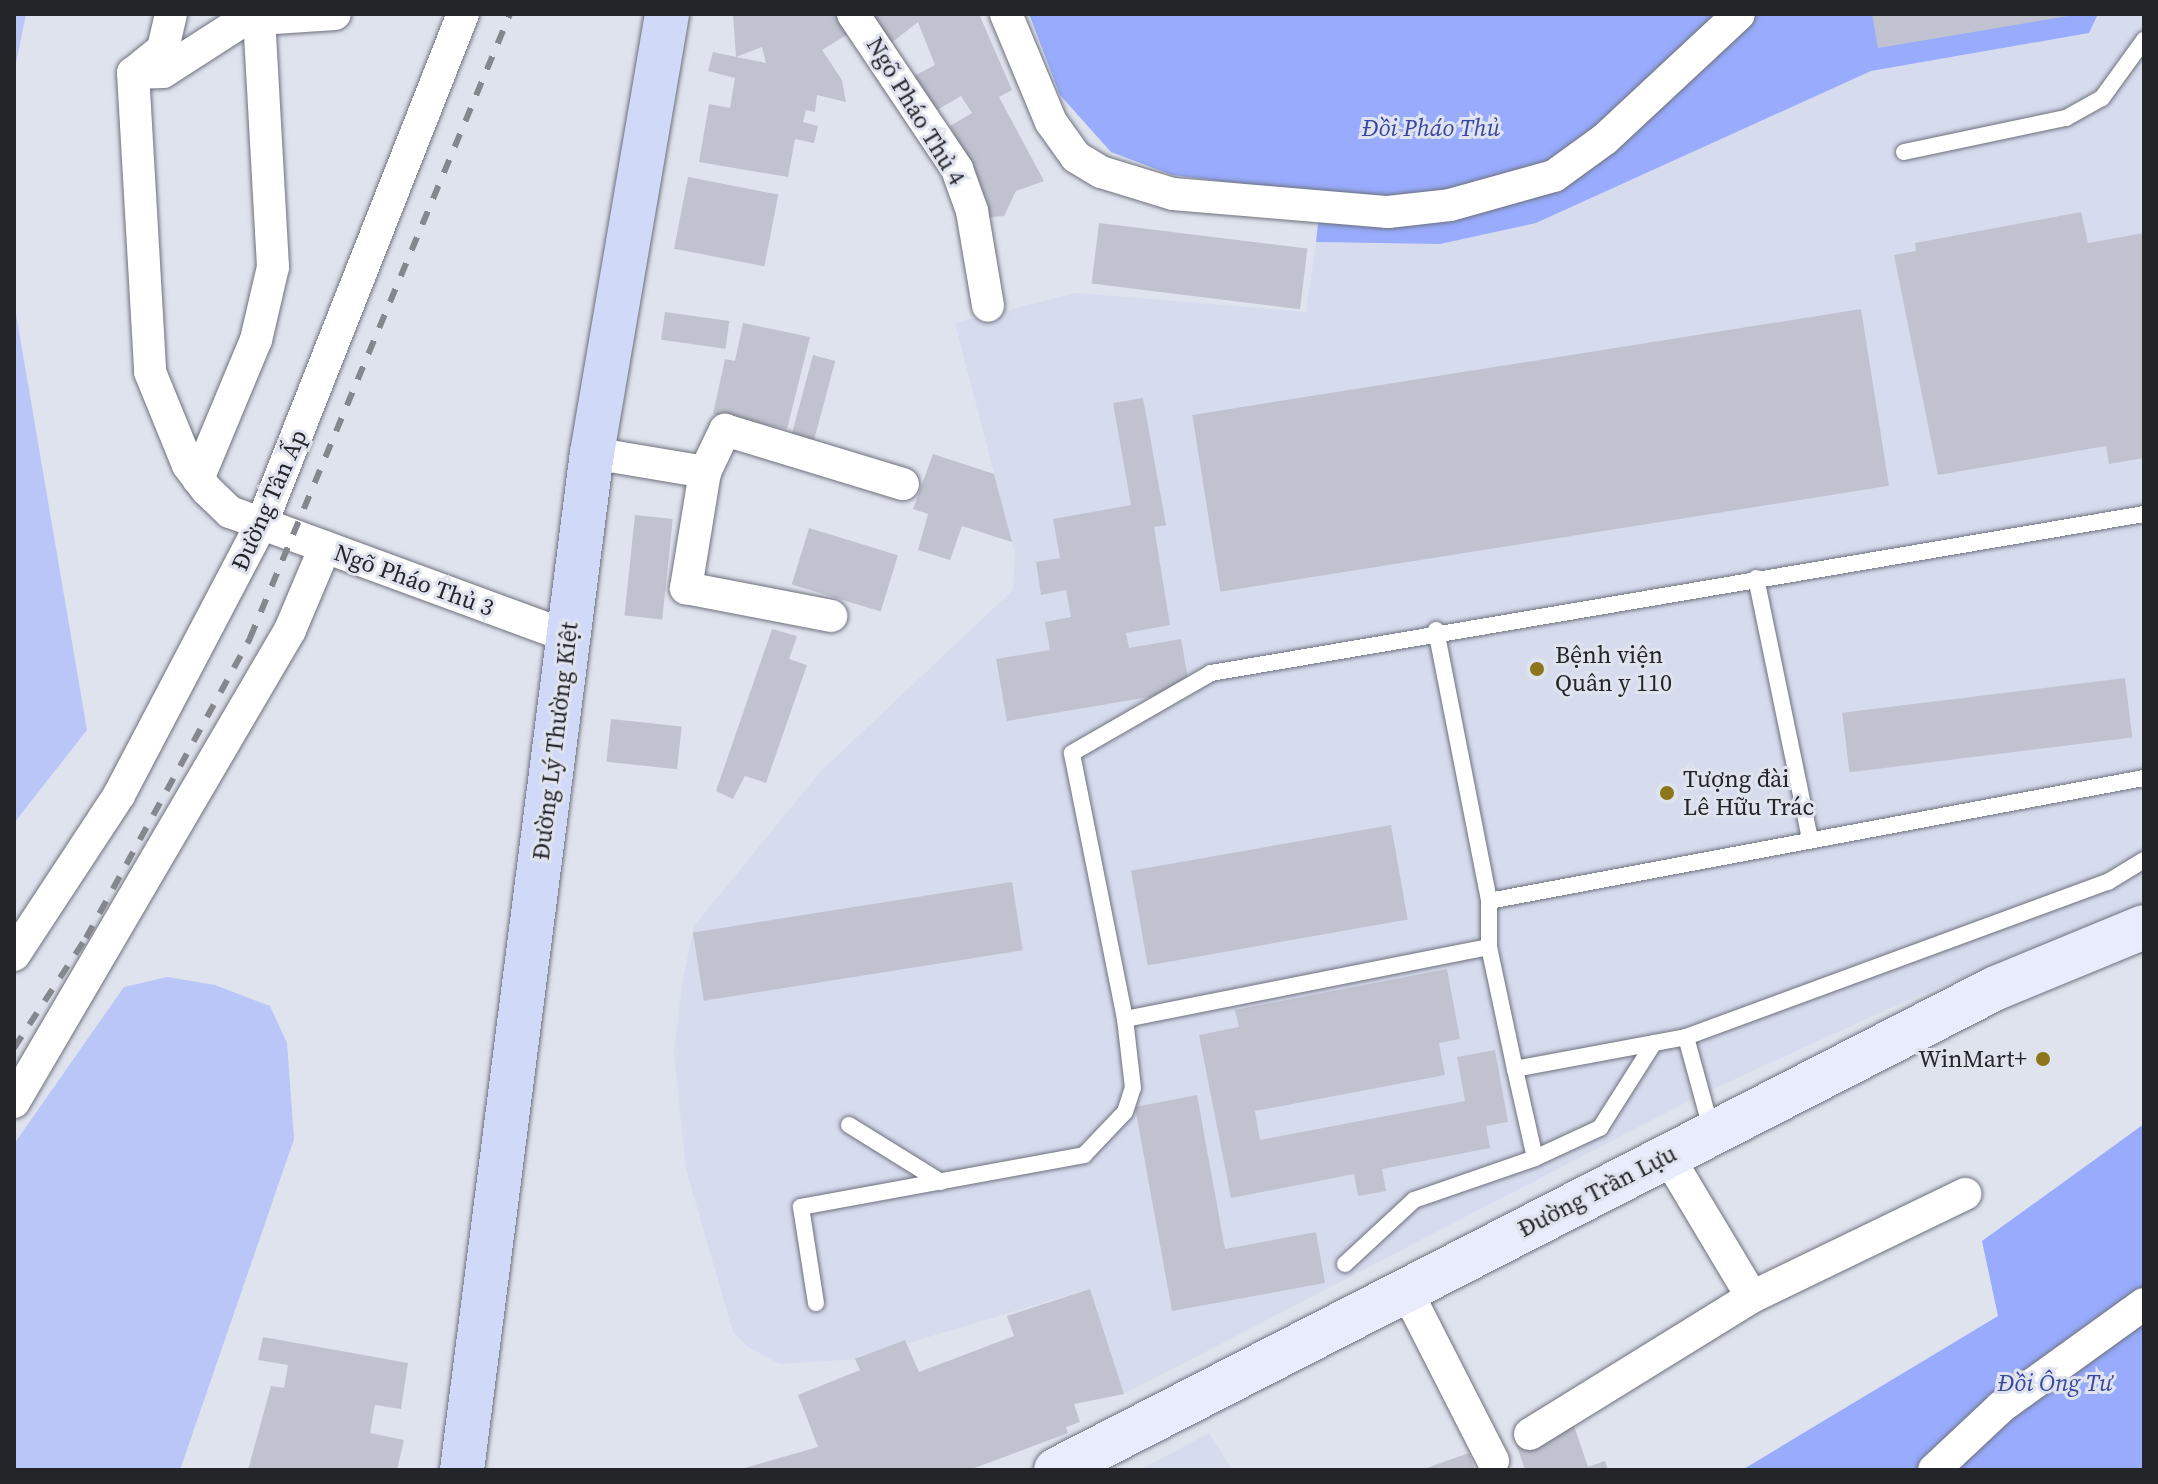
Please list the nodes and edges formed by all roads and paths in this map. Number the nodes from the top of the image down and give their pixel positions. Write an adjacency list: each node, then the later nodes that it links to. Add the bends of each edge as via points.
1 (171, 14): 10 (street, via 163,49)
2 (335, 14): 8 (street)
3 (463, 14): 18 (street, Đường Tân Ấp)
4 (667, 14): 13 (main road, Đường Lý Thường Kiệt)
5 (853, 14): 12 (street, Ngõ Pháo Thủ 4, via 957,169 972,211)
6 (1006, 14): 7 (street, via 1051,122 1076,157 1101,172 1173,194 1388,212 1450,205 1554,176 1605,139)
7 (1739, 14)
8 (259, 19): 10 (street, via 213,34 163,72); 15 (street, via 273,267 256,340)
9 (2144, 40): 11 (lane, via 2102,98 2066,118)
10 (133, 73): 15 (street, Ngõ Pháo Thủ 3, via 150,372)
11 (1904, 152)
12 (988, 306)
13 (592, 453): 14 (street); 23 (main road, Đường Lý Thường Kiệt)
14 (705, 472): 16 (street, via 725,430); 21 (street, via 686,588)
15 (198, 479): 18 (street, Ngõ Pháo Thủ 3, via 230,512)
16 (903, 484)
17 (2144, 514): 20 (lane)
18 (262, 523): 19 (street, Ngõ Pháo Thủ 3); 30 (street, Đường Tân Ấp, via 119,795)
19 (325, 547): 23 (street, Ngõ Pháo Thủ 3); 35 (street, via 290,630)
20 (1756, 578): 22 (lane); 25 (lane)
21 (831, 616)
22 (1436, 630): 27 (lane); 31 (lane, via 1211,673 1072,753)
23 (567, 636): 49 (main road, Đường Lý Thường Kiệt)
24 (2144, 778): 25 (lane)
25 (1810, 839): 27 (lane)
26 (2144, 860): 32 (lane, via 2108,882)
27 (1489, 901): 29 (lane)
28 (2144, 927): 37 (main road, Đường Trần Lựu, via 1996,988)
29 (1489, 947): 31 (lane); 34 (lane)
30 (14, 955)
31 (1125, 1019): 40 (lane, via 1133,1088 1101,1143 1084,1155)
32 (1686, 1037): 33 (lane); 37 (lane)
33 (1654, 1043): 34 (lane); 39 (lane, via 1600,1128)
34 (1515, 1069): 39 (lane)
35 (14, 1102)
36 (849, 1125): 40 (lane)
37 (1712, 1132): 38 (main road, Đường Trần Lựu)
38 (1667, 1155): 43 (main road, Đường Trần Lựu); 44 (street)
39 (1535, 1158): 42 (lane, via 1414,1200)
40 (941, 1182): 45 (lane, via 801,1207)
41 (1965, 1194): 44 (street)
42 (1345, 1264)
43 (1405, 1288): 48 (street); 50 (main road, Đường Trần Lựu)
44 (1752, 1297): 47 (street)
45 (816, 1303)
46 (2144, 1304): 51 (street, via 2001,1407)
47 (1530, 1434)
48 (1493, 1461)
49 (462, 1470)
50 (1056, 1470)
51 (1934, 1470)

